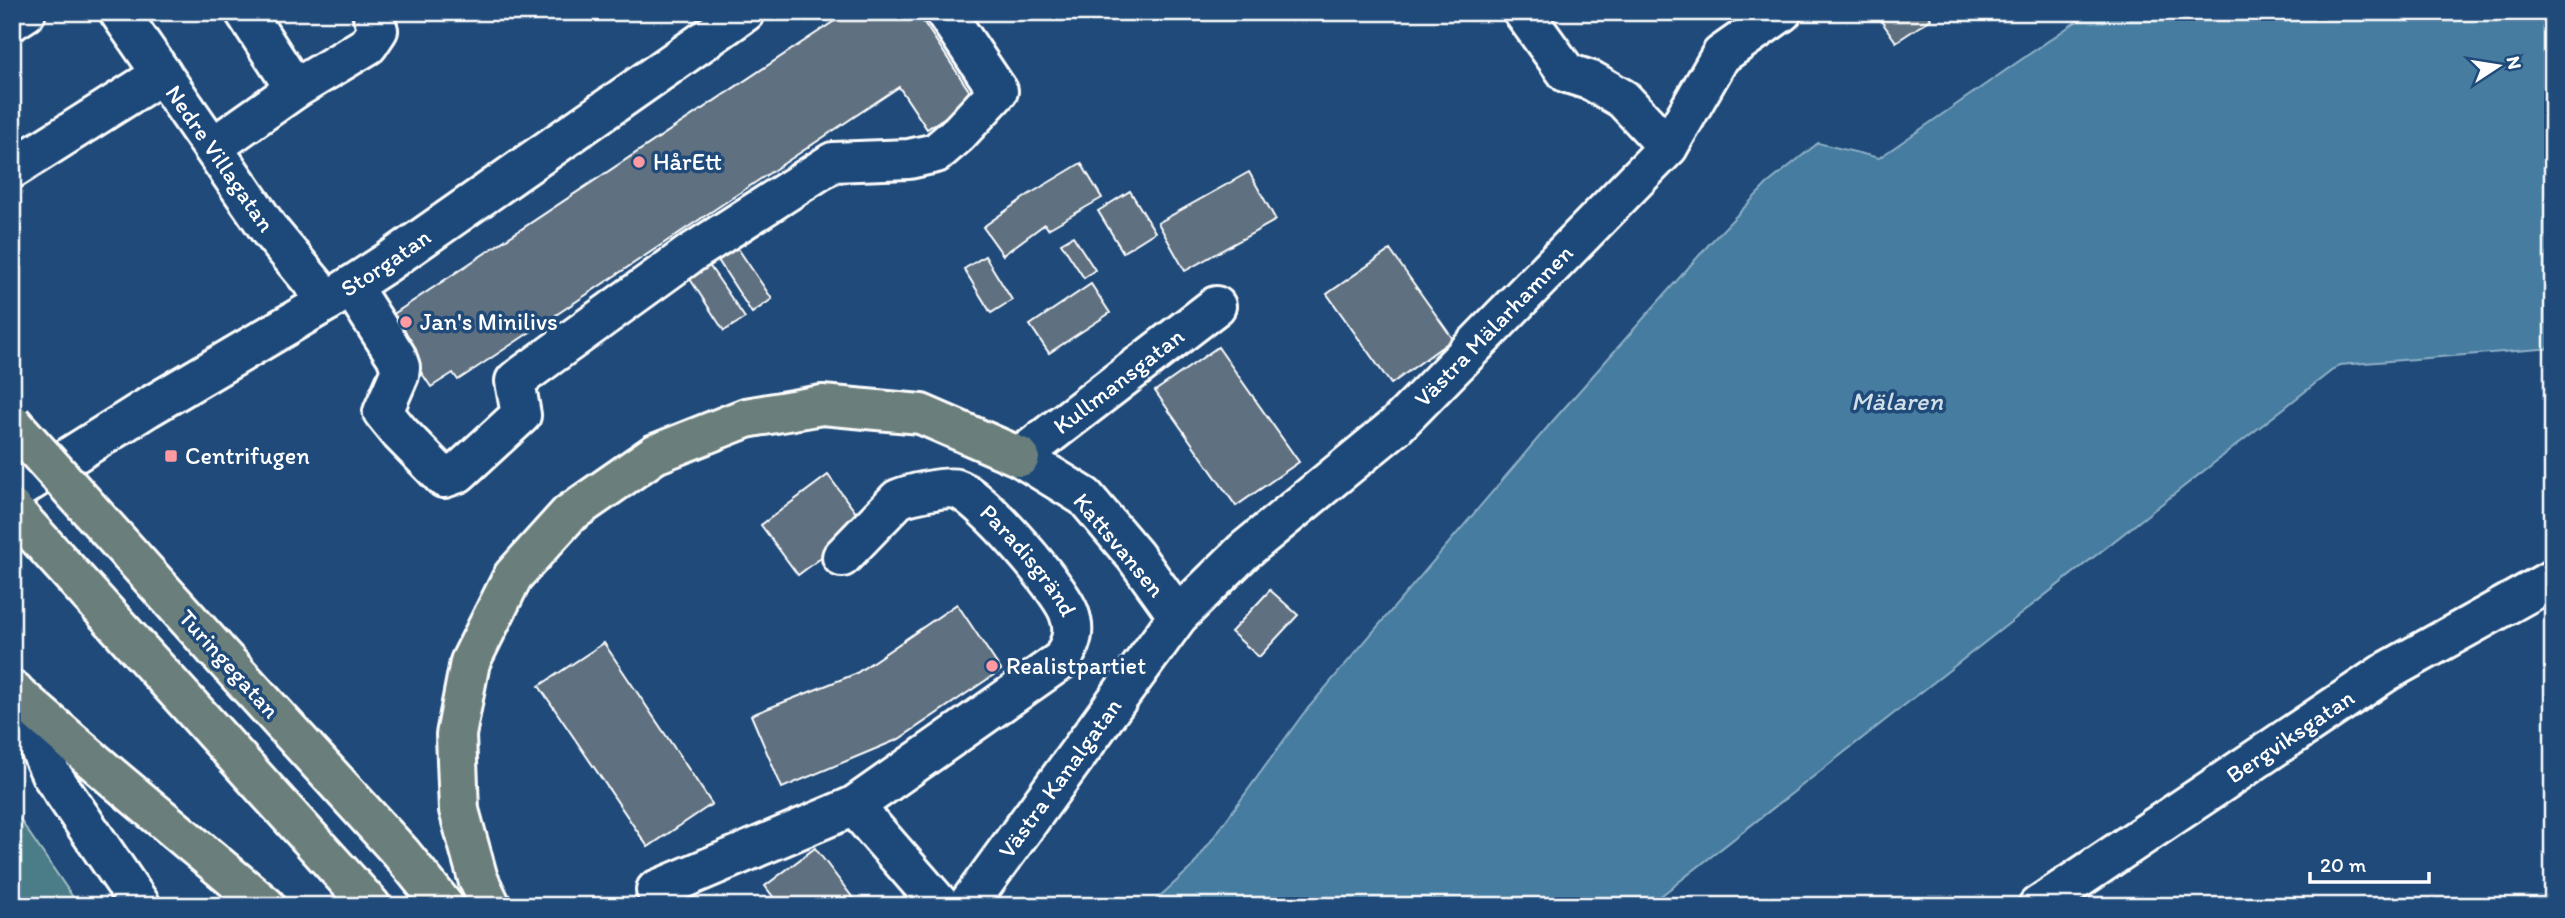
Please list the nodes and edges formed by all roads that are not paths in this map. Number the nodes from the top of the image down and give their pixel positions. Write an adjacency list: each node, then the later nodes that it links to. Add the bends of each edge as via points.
1 (26, 12): 9 (street)
2 (119, 12): 10 (street, Nedre Villagatan)
3 (245, 12): 11 (street)
4 (372, 12): 11 (street, via 378,30 368,45)
5 (745, 12): 15 (street, Storgatan)
6 (945, 12): 15 (street, Nedre Villagatan, via 998,90 958,134 936,153 909,159 833,162 690,254 514,381 521,415 458,473 444,478 383,412 400,367 396,356)
7 (1523, 12): 13 (street, via 1567,73 1623,99)
8 (1782, 12): 13 (street, Västra Mälarhamnen, via 1721,55)
9 (12, 21)
10 (162, 74): 12 (street, Nedre Villagatan); 14 (street)
11 (295, 89): 12 (street)
12 (212, 147): 15 (street, Nedre Villagatan, via 271,231)
13 (1668, 147): 23 (street, Västra Mälarhamnen, via 1396,426 1244,551)
14 (12, 169)
15 (340, 294): 19 (street, Storgatan)
16 (1216, 306): 18 (street, Kullmansgatan)
17 (12, 423): 30 (main road, Turingegatan, bridge)
18 (1020, 457): 23 (street, Kattsvansen, via 1085,497); 31 (main road, via 920,414 822,405 746,418 655,454 569,514 513,576 470,662 465,686 456,735 459,810)
19 (12, 493)
20 (12, 509): 29 (main road)
21 (842, 557): 25 (street, Paradisgränd, via 898,499 956,489 983,505 1041,572 1069,612 1073,639 1063,659)
22 (2553, 579): 34 (street, Bergviksgatan, via 2386,672)
23 (1178, 616): 33 (street, Västra Kanalgatan)
24 (13, 691): 27 (street, via 51,774); 28 (main road)
25 (855, 806): 26 (street, Paradisgränd); 32 (street)
26 (656, 890)
27 (141, 906)
28 (266, 906)
29 (371, 906)
30 (444, 906)
31 (491, 906)
32 (941, 906)
33 (967, 906)
34 (2038, 906)

